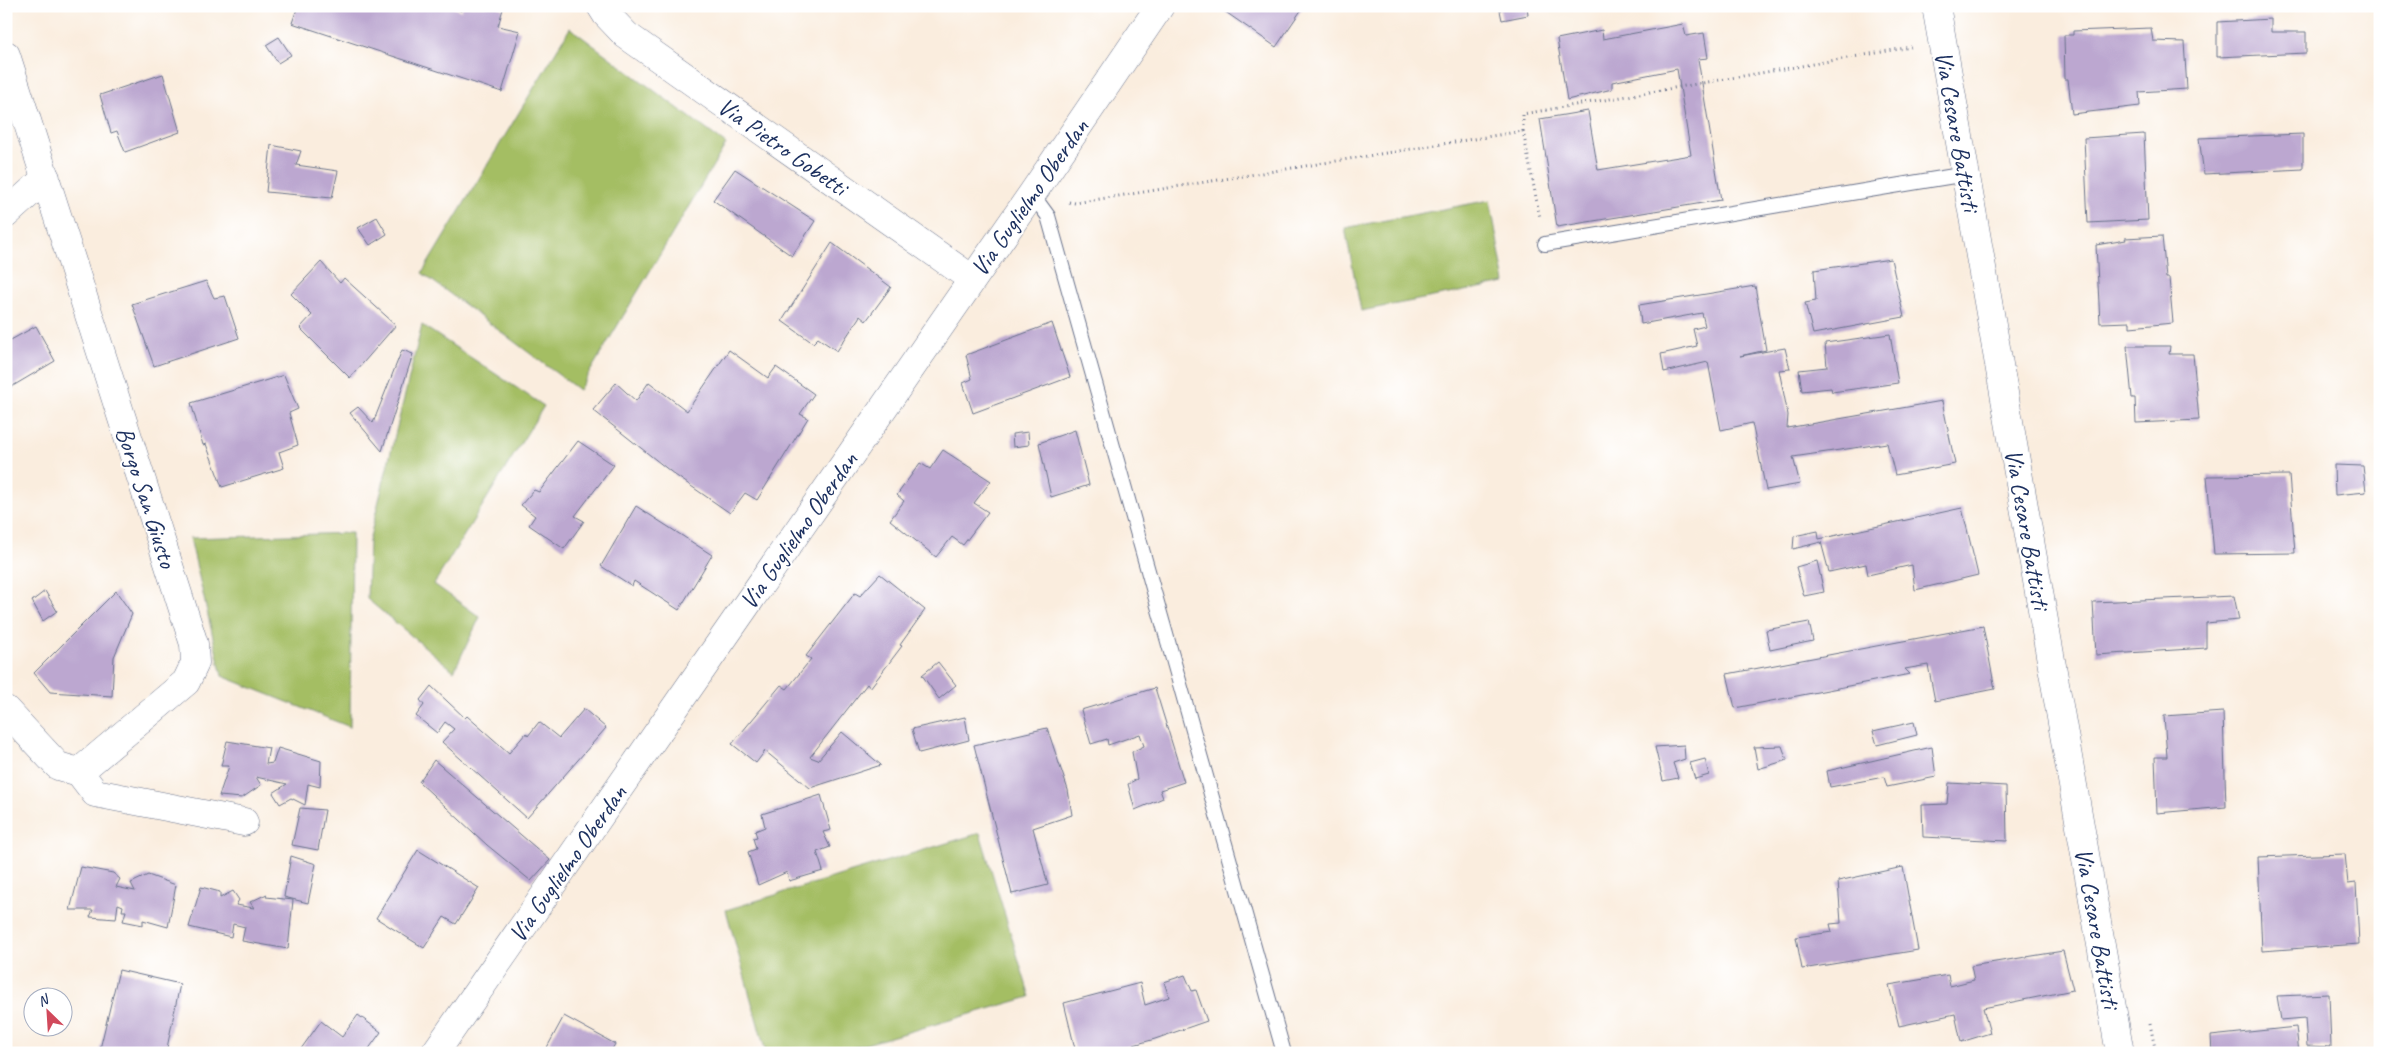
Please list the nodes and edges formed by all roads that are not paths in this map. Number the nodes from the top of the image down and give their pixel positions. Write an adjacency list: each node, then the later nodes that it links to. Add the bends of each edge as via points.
1 (601, 6): 10 (street, Via Pietro Gobetti, via 626,35)
2 (1160, 6): 7 (street, Via Guglielmo Oberdan)
3 (1936, 6): 5 (street, Via Cesare Battisti)
4 (6, 55): 6 (street, Borgo San Giusto)
5 (1966, 174): 9 (lane); 16 (street, Via Cesare Battisti)
6 (46, 178): 8 (street); 12 (street, Borgo San Giusto, via 194,644 195,663 186,682)
7 (1032, 194): 10 (street, Via Guglielmo Oberdan); 15 (lane, via 1048,216)
8 (6, 214)
9 (1545, 244)
10 (972, 279): 14 (street, Via Guglielmo Oberdan)
11 (6, 710): 12 (street, via 58,766)
12 (79, 772): 13 (street, via 95,793)
13 (244, 822)
14 (435, 1053)
15 (1284, 1053)
16 (2120, 1053)

